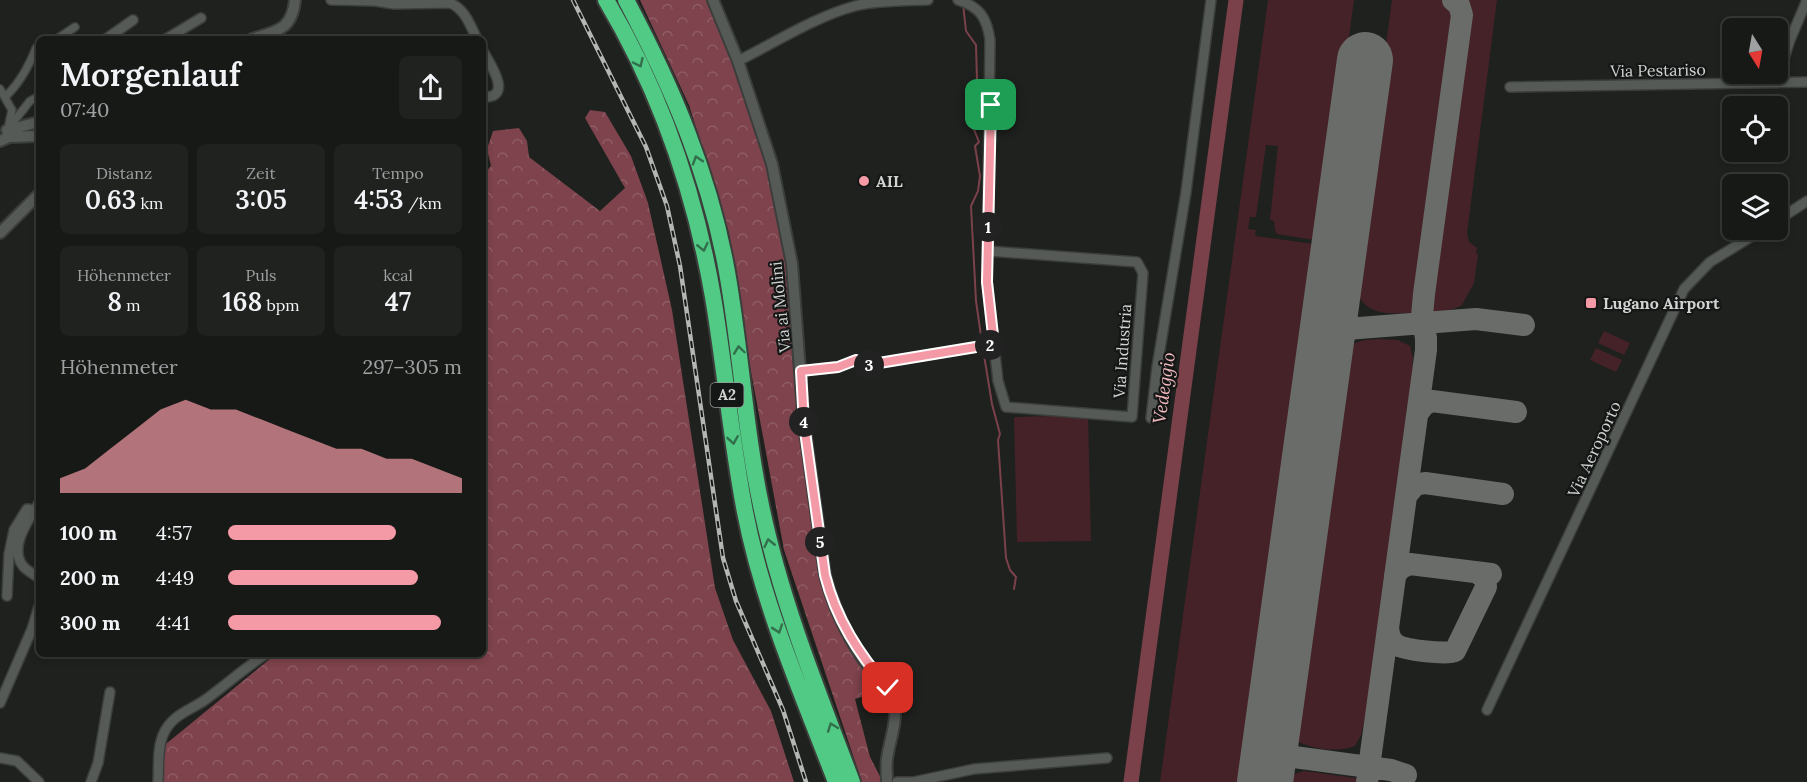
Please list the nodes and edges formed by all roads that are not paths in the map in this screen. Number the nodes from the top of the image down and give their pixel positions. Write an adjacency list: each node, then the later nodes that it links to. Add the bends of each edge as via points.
1 (295, 0): 16 (street, via 289,23)
2 (332, 0): 17 (street, via 450,3 463,12)
3 (606, 0): 56 (highway, A2, one-way to 56, via 656,99 689,190 713,295 737,467 756,557 779,633)
4 (626, 0): 57 (highway, A2, one-way to 4, via 793,626 772,558 754,468 732,304 714,216 680,112)
5 (713, 0): 21 (street, Via ai Molini)
6 (928, 0): 21 (street, via 853,6)
7 (1211, 0): 41 (street)
8 (1807, 0): 18 (street)
9 (963, 1): 38 (street, Via Industria, via 980,12 988,24 990,40)
10 (201, 18): 15 (street)
11 (133, 20): 14 (street)
12 (75, 27): 13 (street)
13 (62, 36)
14 (110, 36)
15 (171, 36)
16 (261, 36)
17 (475, 36)
18 (1788, 46)
19 (36, 48): 28 (street, via 16,87)
20 (486, 57): 27 (street, via 499,82 494,95)
21 (738, 61): 40 (street, Via ai Molini, via 772,164 792,264)
22 (1807, 82): 23 (street, Via Pestariso)
23 (1788, 83)
24 (1722, 84): 25 (street, Via Pestariso)
25 (1510, 87)
26 (0, 89): 28 (street)
27 (486, 96)
28 (5, 97): 31 (street, via 12,110)
29 (36, 98): 31 (street)
30 (36, 123): 31 (street)
31 (5, 136): 32 (street)
32 (36, 136)
33 (36, 197): 36 (street)
34 (1807, 201): 35 (street)
35 (1788, 213)
36 (0, 232)
37 (1746, 240): 50 (street, Via Aeroporto, via 1710,262 1684,289)
38 (988, 251): 39 (street, Via Industria); 39 (street, Via Industria, via 1137,262 1143,273 1132,417 1006,407)
39 (994, 344): 40 (street, via 867,365 856,360 838,367)
40 (801, 371): 58 (street, Via ai Molini, via 804,424 831,597 841,622 864,660 888,688 894,704)
41 (1151, 418)
42 (36, 506): 45 (street, via 27,508 14,530)
43 (36, 508): 44 (street, via 18,548 23,565)
44 (36, 576)
45 (7, 596)
46 (36, 616): 49 (street)
47 (262, 657): 55 (street, via 171,722 160,745)
48 (110, 692): 54 (street)
49 (0, 703)
50 (1487, 710)
51 (0, 758): 53 (street, via 17,761)
52 (1107, 758): 59 (street, via 974,769)
53 (39, 782)
54 (91, 782)
55 (158, 782)
56 (836, 782)
57 (852, 782)
58 (887, 782)
59 (897, 782)

